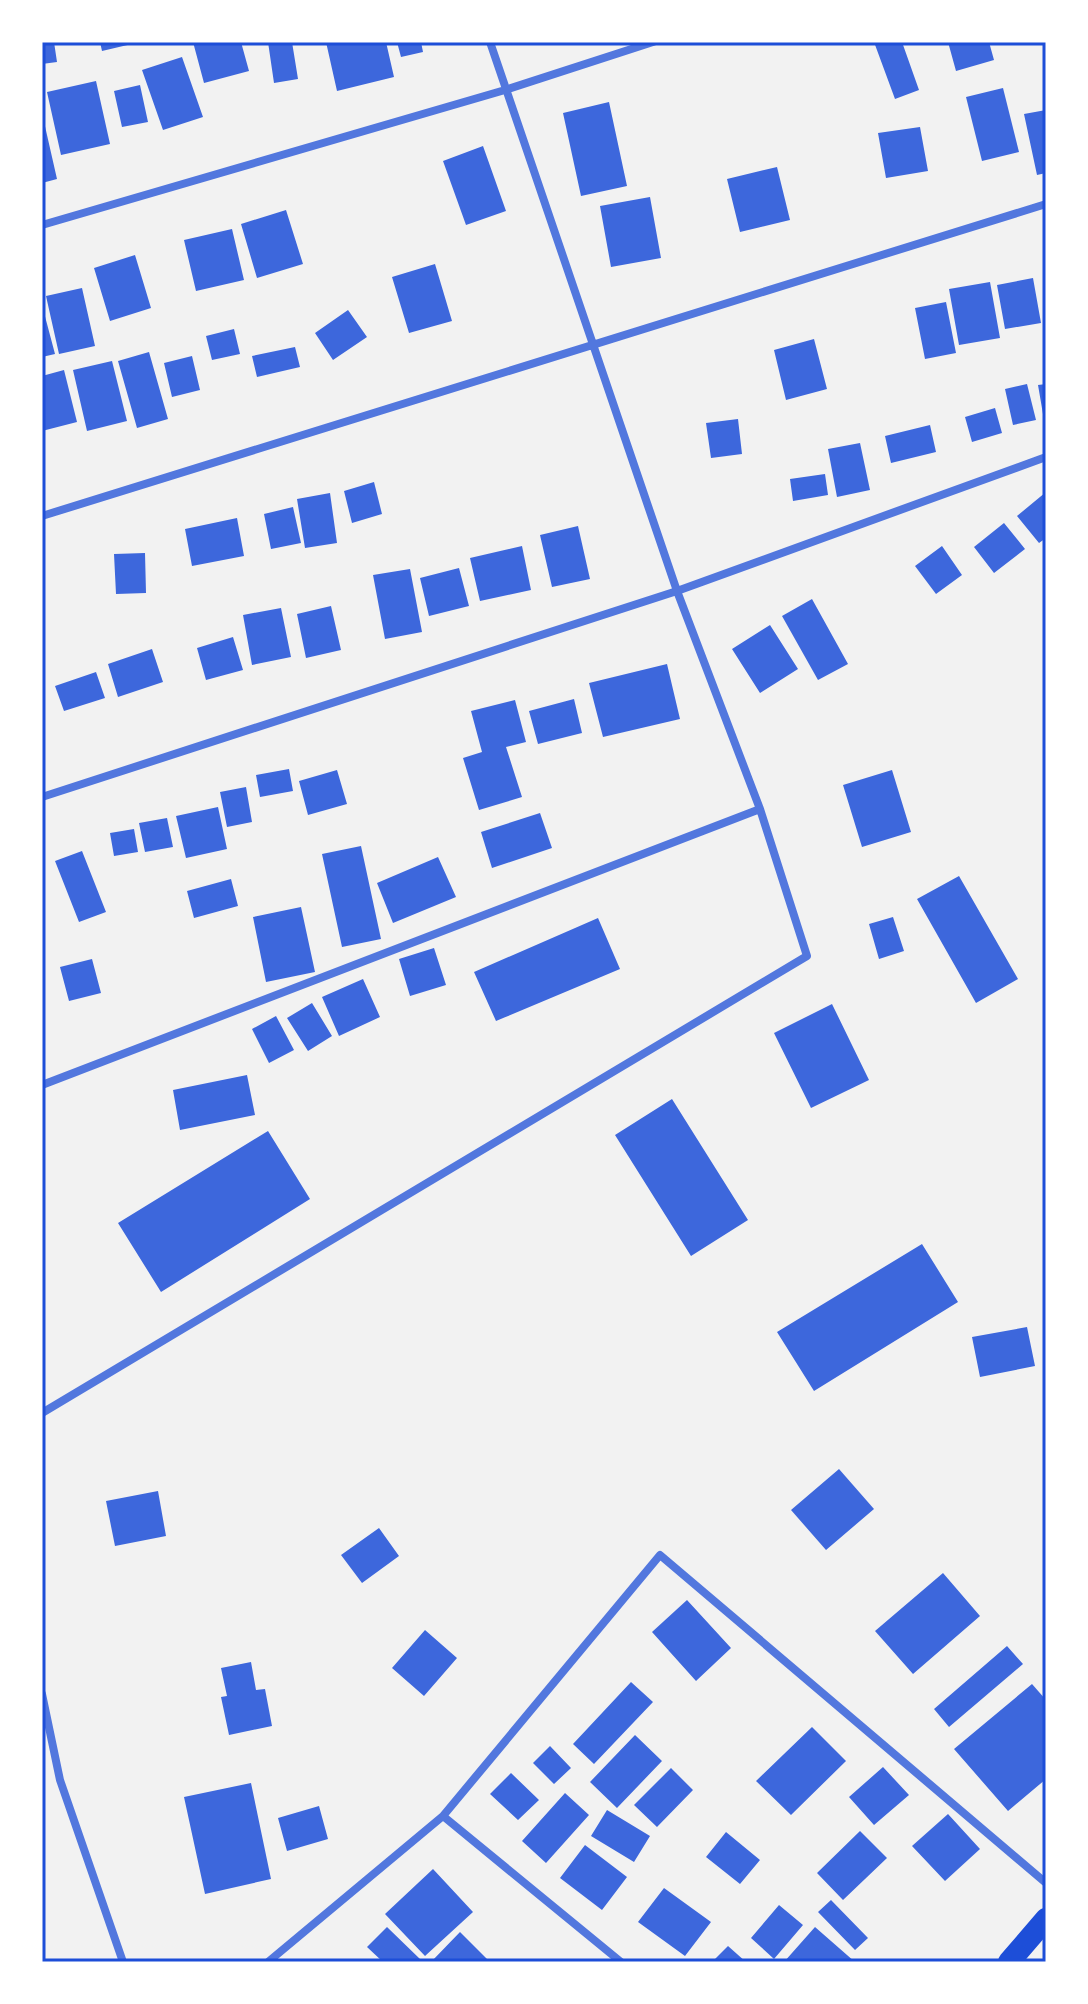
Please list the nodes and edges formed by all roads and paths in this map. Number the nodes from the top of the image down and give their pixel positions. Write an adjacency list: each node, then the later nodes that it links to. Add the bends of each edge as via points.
1 (490, 42): 3 (street)
2 (653, 42): 3 (street)
3 (505, 90): 5 (street); 6 (street)
4 (1046, 204): 6 (street)
5 (42, 225)
6 (594, 347): 8 (street); 9 (street)
7 (1046, 457): 9 (street)
8 (42, 516)
9 (677, 591): 10 (street); 11 (street)
10 (42, 797)
11 (760, 809): 12 (street); 13 (street, via 807,956)
12 (42, 1085)
13 (42, 1413)
14 (42, 1694): 18 (street, via 60,1780)
15 (443, 1816): 16 (street, via 660,1555); 19 (street); 20 (street)
16 (1046, 1883)
17 (1046, 1919): 21 (highway)
18 (123, 1962)
19 (268, 1962)
20 (621, 1962)
21 (1009, 1962)

